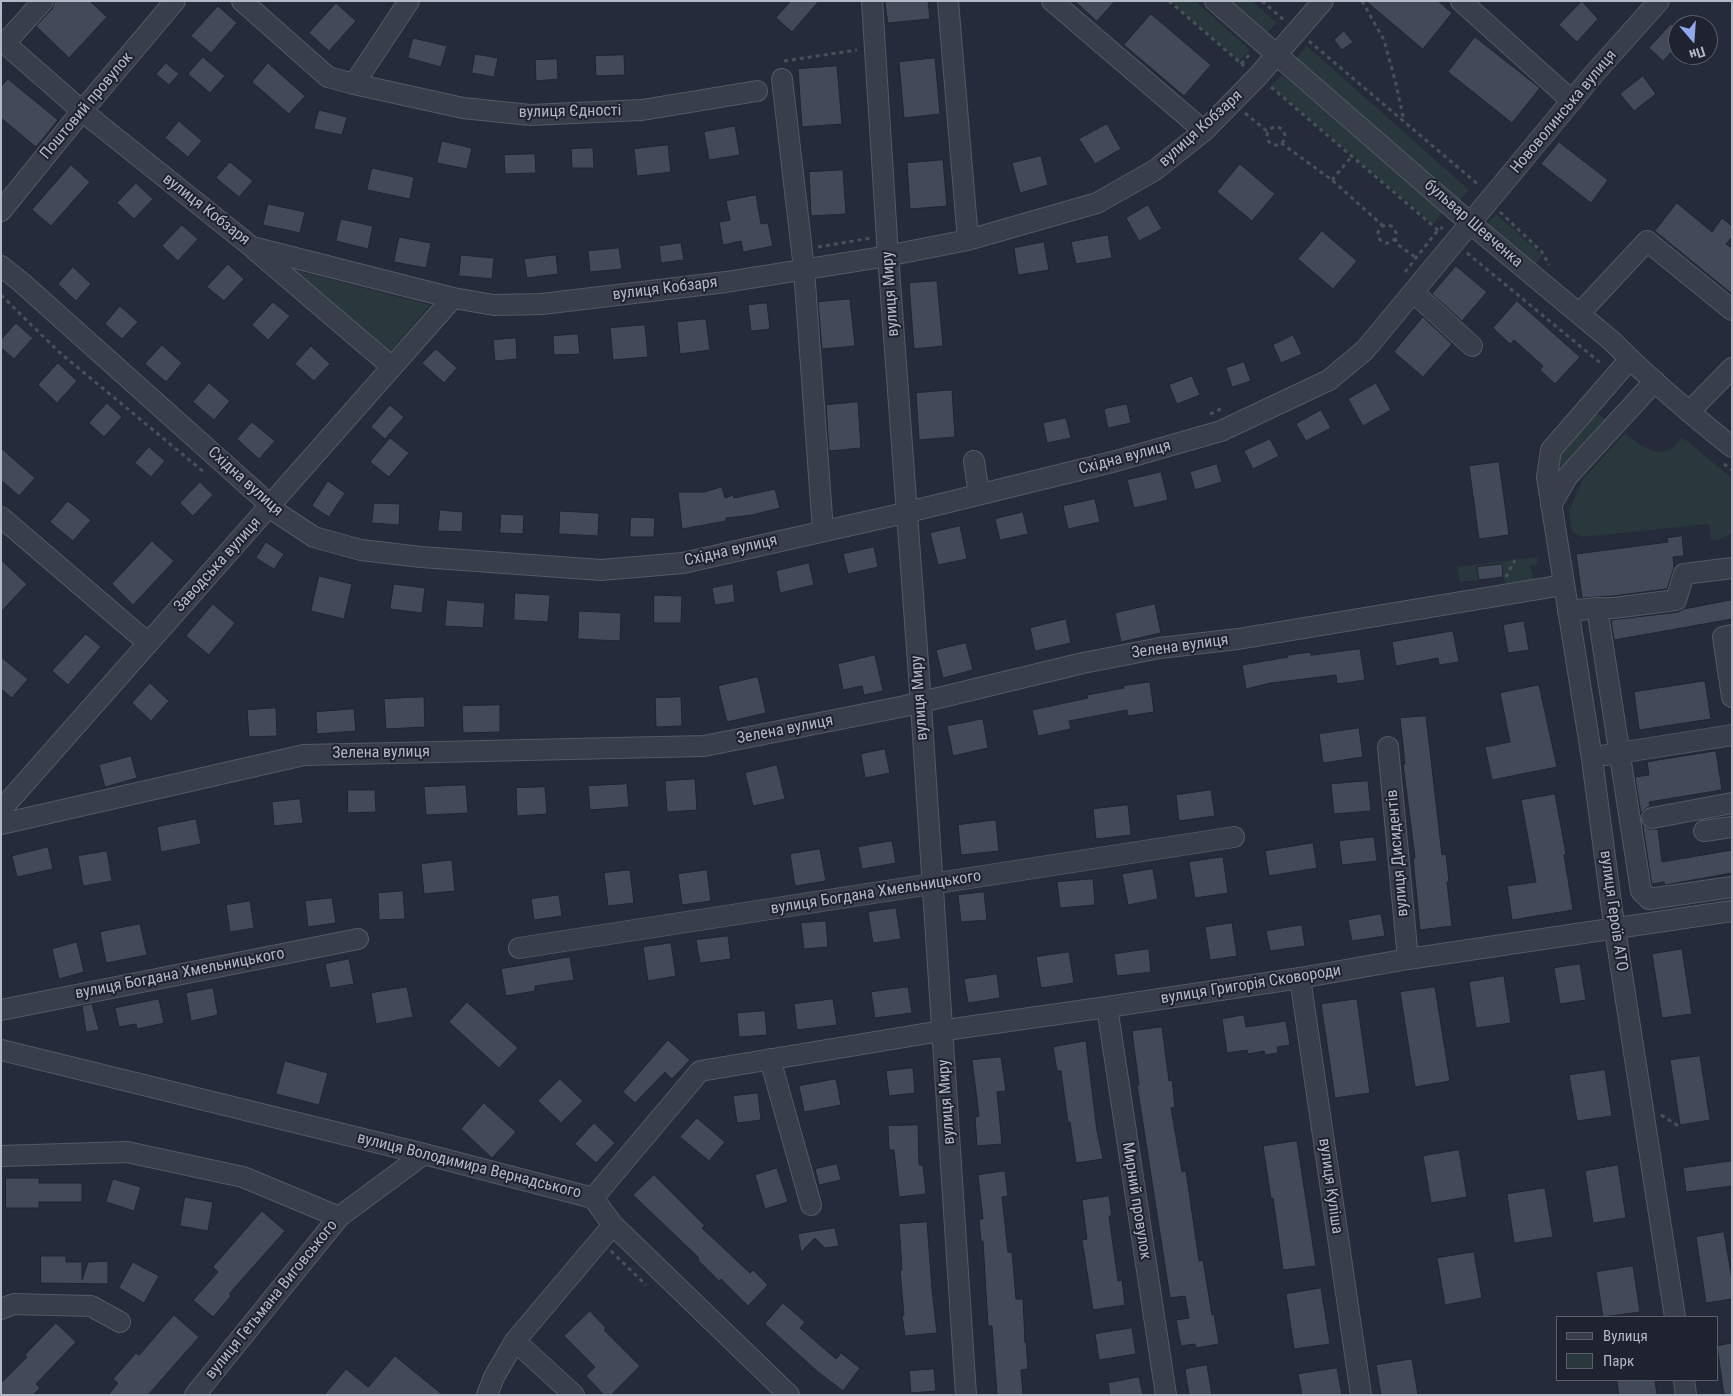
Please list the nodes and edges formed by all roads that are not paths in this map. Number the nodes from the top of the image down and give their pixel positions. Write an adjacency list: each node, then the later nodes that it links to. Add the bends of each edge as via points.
1 (43, 1): 12 (street)
2 (175, 1): 18 (street, Поштовий провулок)
3 (242, 1): 15 (street, вулиця Єдності, via 328,76)
4 (409, 1): 15 (street)
5 (872, 1): 24 (street, вулиця Миру)
6 (948, 1): 22 (street)
7 (1052, 1): 19 (street)
8 (1215, 1): 13 (street, бульвар Шевченка)
9 (1323, 1): 13 (street, вулиця Кобзаря)
10 (1461, 1): 17 (street)
11 (1659, 1): 17 (street, Нововолинська вулиця)
12 (3, 42): 18 (street, вулиця Кобзаря)
13 (1276, 55): 19 (street, вулиця Кобзаря); 21 (street, бульвар Шевченка)
14 (782, 79): 25 (street)
15 (354, 84): 16 (street, вулиця Єдності, via 463,108 530,115 642,110)
16 (757, 91)
17 (1572, 100): 21 (street, Нововолинська вулиця, via 1492,198)
18 (82, 111): 20 (street, Поштовий провулок); 23 (street, вулиця Кобзаря)
19 (1204, 131): 22 (street, вулиця Кобзаря, via 1155,170 1098,203)
20 (1, 211)
21 (1466, 219): 27 (street, Східна вулиця, via 1454,243); 30 (street, бульвар Шевченка)
22 (968, 240): 24 (street, вулиця Кобзаря)
23 (252, 247): 28 (street, вулиця Кобзаря); 33 (street)
24 (888, 256): 25 (street, вулиця Кобзаря); 42 (street, вулиця Миру)
25 (802, 260): 28 (street, вулиця Кобзаря, via 726,282 542,304 494,305); 44 (street)
26 (1, 266): 41 (street, Східна вулиця)
27 (1407, 285): 31 (street); 39 (street, Східна вулиця, via 1365,350 1329,380 1275,407 1221,431)
28 (453, 298): 33 (street, Заводська вулиця)
29 (1732, 310): 30 (street, via 1647,241)
30 (1579, 314): 32 (street, бульвар Шевченка)
31 (1472, 346)
32 (1630, 359): 35 (street, бульвар Шевченка); 40 (street, вулиця Героїв АТО, via 1551,450 1547,477)
33 (392, 367): 41 (street, Заводська вулиця)
34 (1732, 368): 36 (street)
35 (1655, 381): 36 (street, бульвар Шевченка); 40 (street, via 1567,477)
36 (1694, 407): 37 (street, бульвар Шевченка)
37 (1724, 452)
38 (974, 461): 39 (street)
39 (980, 494): 42 (street, Східна вулиця)
40 (1551, 505): 46 (street, вулиця Героїв АТО)
41 (268, 506): 44 (street, Східна вулиця, via 314,537 362,550 601,570 683,563); 50 (street, Заводська вулиця)
42 (907, 512): 44 (street, Східна вулиця); 52 (street, вулиця Миру)
43 (1, 516): 50 (street)
44 (823, 531)
45 (1732, 568): 47 (street, via 1684,574 1676,600)
46 (1563, 585): 48 (street, вулиця Героїв АТО); 52 (street, Зелена вулиця, via 1238,639 1160,648)
47 (1597, 608): 48 (street); 55 (street)
48 (1568, 611): 56 (street, вулиця Героїв АТО)
49 (1732, 635): 51 (street, via 1723,637)
50 (148, 643): 58 (street, Заводська вулиця)
51 (1732, 697)
52 (920, 702): 60 (street, Зелена вулиця, via 704,746 304,755); 64 (street, вулиця Миру)
53 (1732, 735): 55 (street)
54 (1388, 747): 70 (street, вулиця Дисидентів)
55 (1619, 752): 56 (street); 65 (street, via 1641,891 1649,899)
56 (1592, 757): 67 (street, вулиця Героїв АТО)
57 (1732, 803): 59 (street)
58 (1, 810)
59 (1652, 818)
60 (1, 824)
61 (1732, 827): 62 (street)
62 (1704, 830)
63 (1234, 837): 64 (street, вулиця Богдана Хмельницького)
64 (933, 884): 69 (street, вулиця Богдана Хмельницького); 74 (street, вулиця Миру)
65 (1732, 887)
66 (1732, 911): 67 (street, вулиця Григорія Сковороди)
67 (1614, 928): 70 (street, вулиця Григорія Сковороди); 84 (street, вулиця Героїв АТО)
68 (358, 939): 73 (street, вулиця Богдана Хмельницького)
69 (519, 948)
70 (1408, 959): 71 (street, вулиця Григорія Сковороди)
71 (1300, 978): 72 (street, вулиця Григорія Сковороди); 94 (street, вулиця Куліша)
72 (1107, 1008): 74 (street, вулиця Григорія Сковороди); 93 (street, Мирний провулок)
73 (1, 1010)
74 (942, 1031): 76 (street, вулиця Григорія Сковороди); 92 (street, вулиця Миру)
75 (1, 1050): 77 (street, вулиця Володимира Вернадського)
76 (770, 1060): 79 (street, вулиця Григорія Сковороди, via 700,1071); 80 (street)
77 (424, 1154): 79 (street, вулиця Володимира Вернадського); 81 (street, вулиця Гетьмана Виговського)
78 (1, 1156): 81 (street, via 127,1152 243,1176)
79 (593, 1198): 82 (street, вулиця Володимира Вернадського)
80 (811, 1205)
81 (339, 1217): 88 (street, вулиця Гетьмана Виговського)
82 (613, 1225): 86 (street); 91 (street, вулиця Володимира Вернадського)
83 (1, 1309): 85 (street, via 14,1304 91,1306)
84 (1675, 1316)
85 (120, 1322)
86 (514, 1341): 89 (street); 90 (street)
87 (1684, 1381): 95 (street)
88 (195, 1395)
89 (487, 1395)
90 (574, 1395)
91 (789, 1395)
92 (966, 1395)
93 (1166, 1395)
94 (1361, 1395)
95 (1686, 1395)

